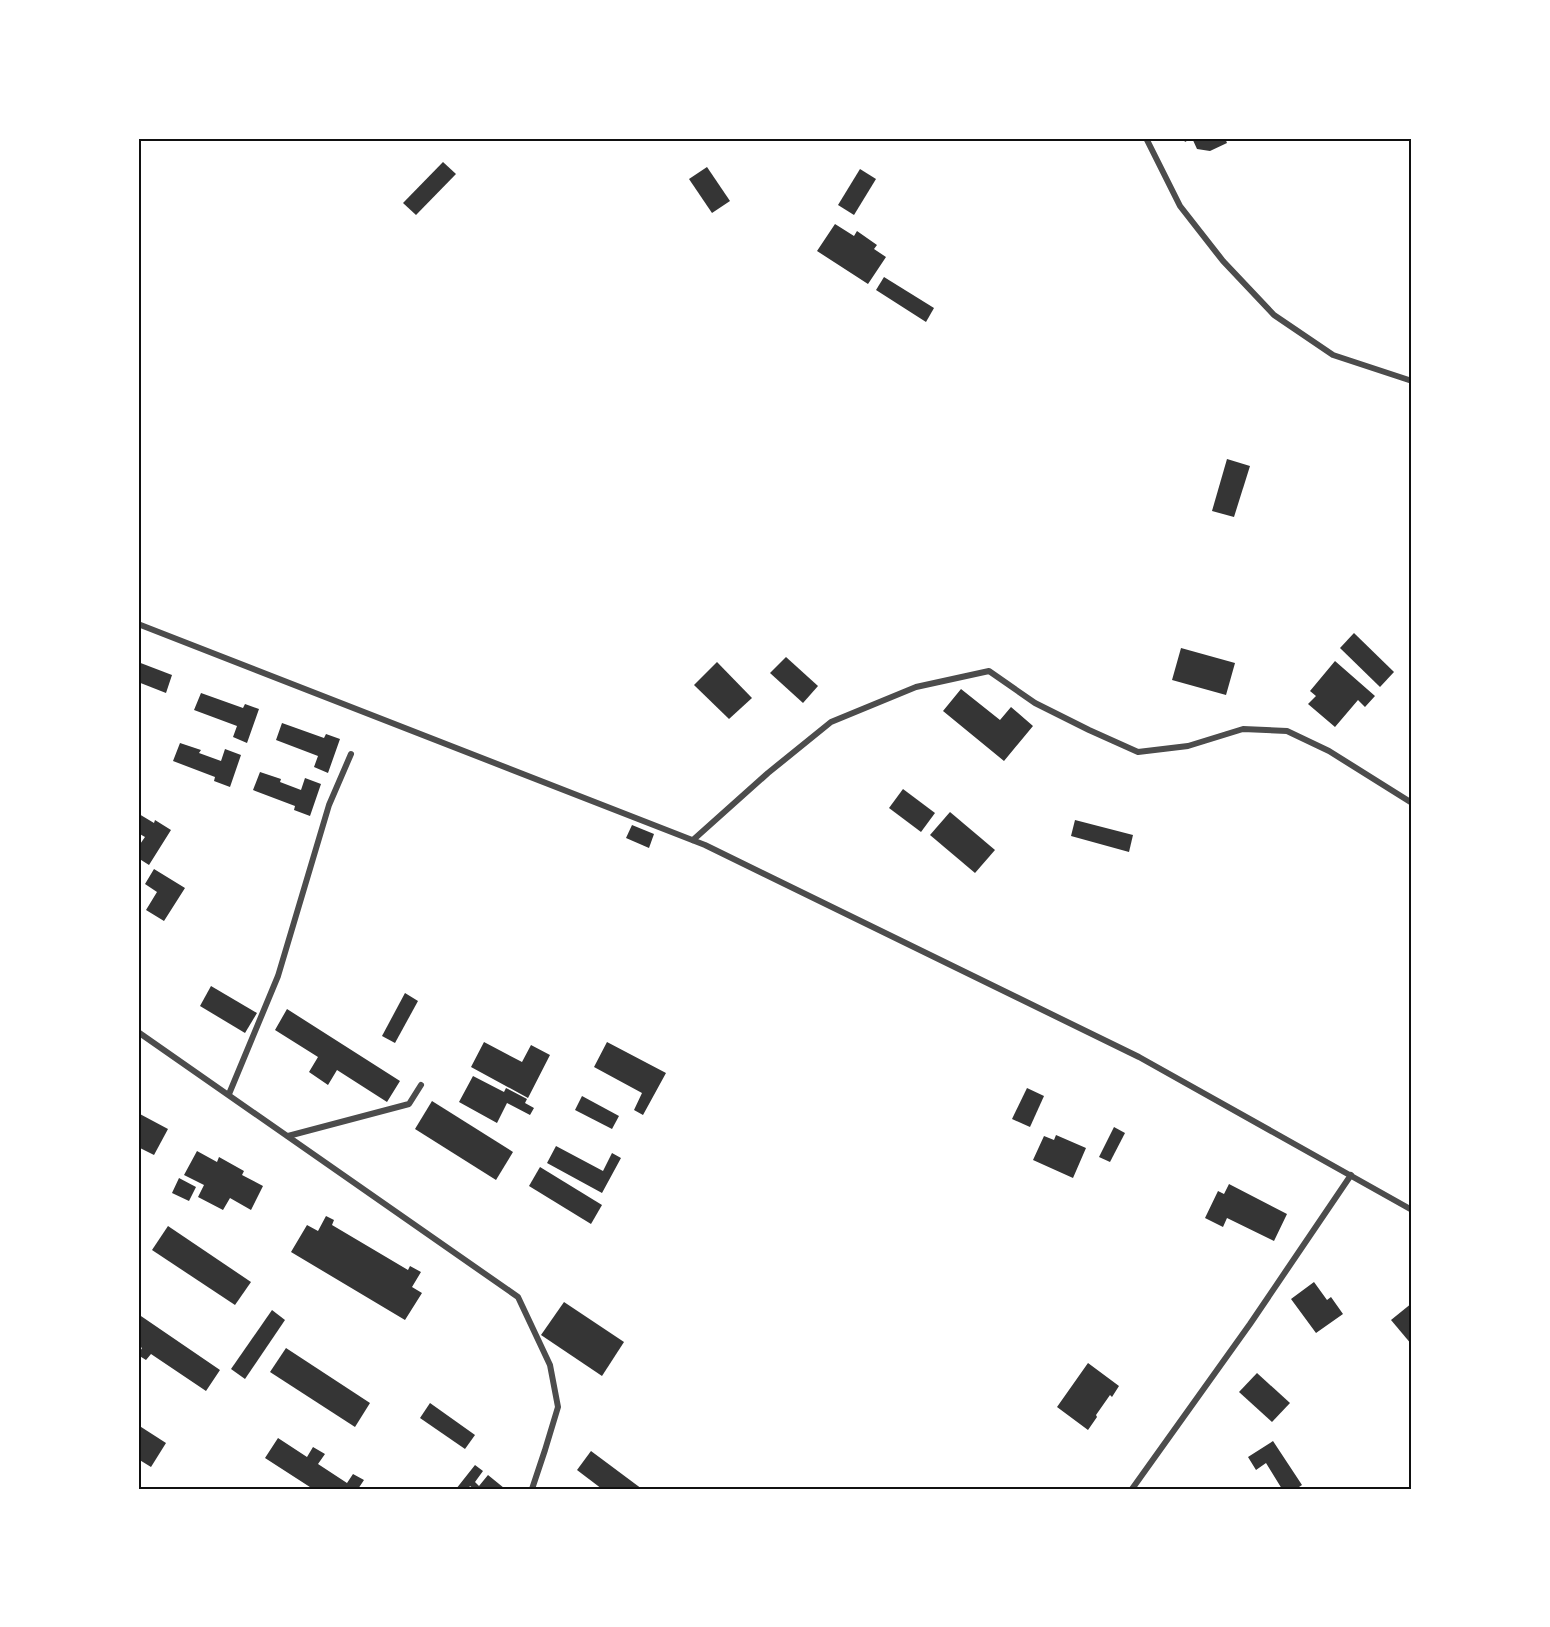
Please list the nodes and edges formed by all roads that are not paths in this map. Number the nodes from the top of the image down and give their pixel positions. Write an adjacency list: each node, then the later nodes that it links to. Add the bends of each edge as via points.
1 (1146, 138): 2 (street, via 1180,206 1223,261 1274,315 1333,355)
2 (1412, 381)
3 (138, 624): 6 (street)
4 (351, 754): 9 (street, via 329,805 278,975)
5 (1412, 803): 6 (street, via 1329,751 1287,731 1243,729 1188,746 1138,752 1035,703 989,671 916,687 831,722)
6 (693, 840): 11 (street, via 1139,1057)
7 (138, 1032): 9 (street)
8 (421, 1085): 10 (street, via 409,1104)
9 (229, 1094): 10 (street)
10 (288, 1136): 13 (street, via 519,1297 550,1365 558,1407)
11 (1351, 1175): 12 (street); 14 (street)
12 (1412, 1210)
13 (532, 1489)
14 (1132, 1489)

